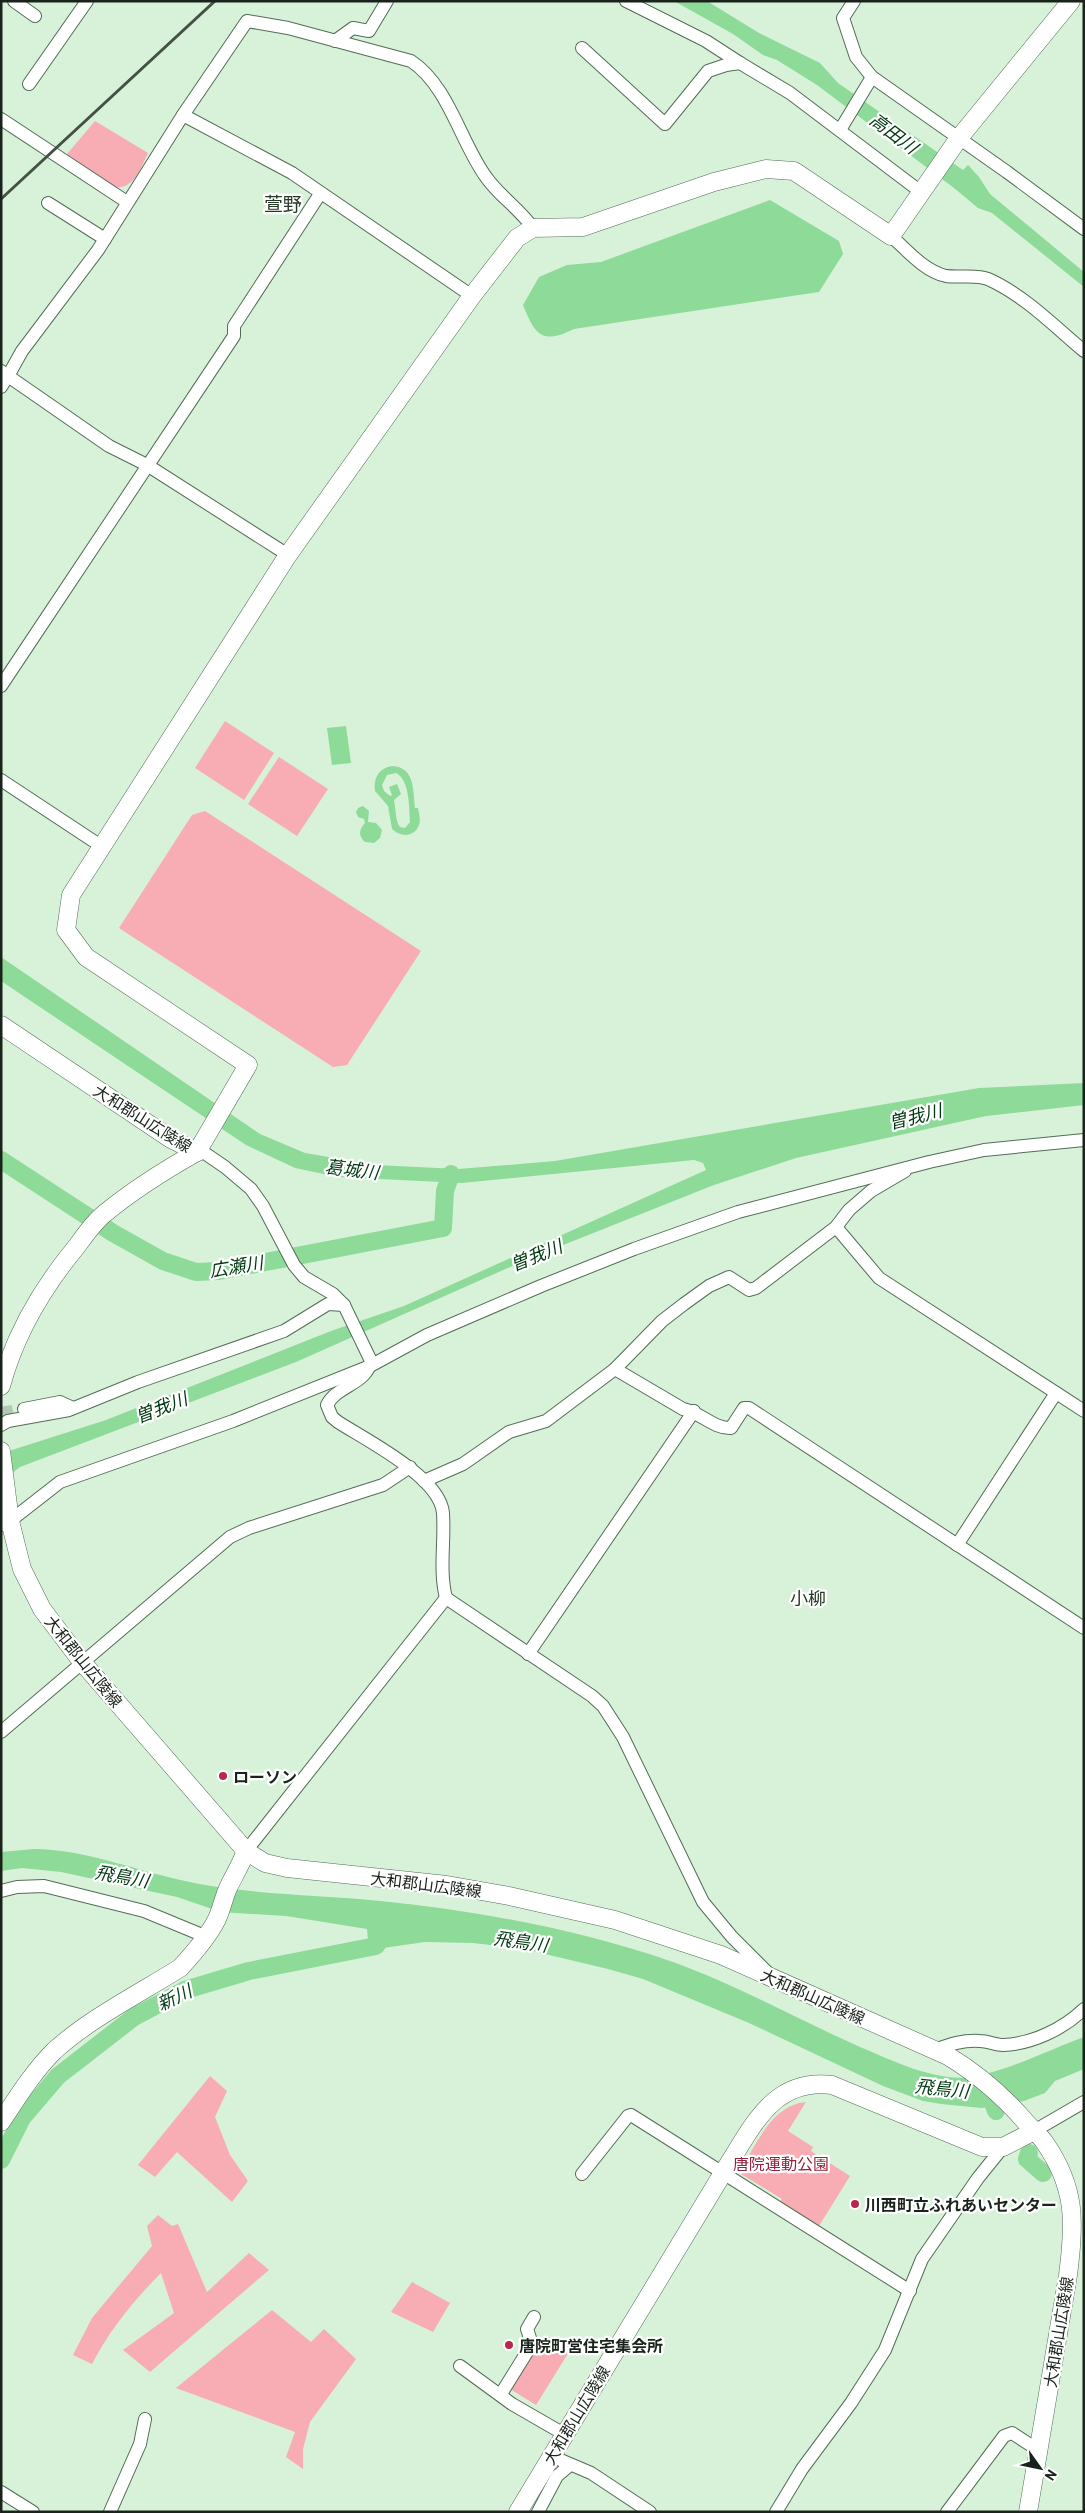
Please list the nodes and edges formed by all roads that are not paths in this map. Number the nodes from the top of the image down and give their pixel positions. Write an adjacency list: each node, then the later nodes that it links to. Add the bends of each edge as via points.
1 (14, 1): 7 (street)
2 (87, 1): 12 (street)
3 (387, 1): 8 (street, via 369,31 354,28)
4 (626, 1): 10 (street, via 706,41)
5 (854, 1): 11 (street, via 843,18 856,57)
6 (1071, 1): 16 (main road)
7 (35, 16)
8 (335, 41): 13 (street, via 247,21); 23 (street, via 418,65 441,95 474,160 488,180 524,214)
9 (582, 48): 10 (street, via 665,124 708,72 726,64)
10 (740, 63): 15 (street)
11 (870, 81): 15 (street); 16 (street)
12 (29, 84)
13 (183, 115): 18 (street, via 292,173); 20 (street)
14 (1, 119): 20 (street)
15 (842, 126): 17 (street)
16 (957, 141): 17 (main road); 19 (street)
17 (924, 188): 25 (main road)
18 (320, 194): 27 (street); 31 (street, via 234,326 234,336)
19 (1047, 201): 22 (street); 24 (street)
20 (127, 202): 26 (street)
21 (48, 203): 26 (street)
22 (1084, 219)
23 (533, 228): 25 (main road, via 583,227 714,182 766,169 794,172); 27 (main road, via 517,238)
24 (1084, 229)
25 (891, 236): 28 (street, via 926,268 946,276 986,278 999,285)
26 (105, 239): 29 (street)
27 (472, 296): 32 (main road)
28 (1084, 351)
29 (5, 374): 30 (street); 31 (street, via 109,446)
30 (1, 387)
31 (147, 465): 32 (street); 33 (street)
32 (288, 555): 35 (main road)
33 (1, 686)
34 (1, 780): 35 (street)
35 (101, 846): 38 (main road, via 71,895 66,930 86,957 248,1065)
36 (1, 1026): 38 (main road, 大和郡山広陵線, via 171,1139)
37 (1084, 1140): 39 (street, via 984,1150)
38 (200, 1146): 41 (street, via 251,1189 282,1246 304,1277 333,1294); 44 (main road, 大和郡山広陵線, via 103,1214 86,1234 54,1274 26,1320)
39 (909, 1168): 40 (street, via 871,1191 849,1210); 42 (street, via 738,1212 634,1249 427,1335)
40 (836, 1227): 43 (street, via 756,1288 749,1290 729,1277 709,1286 662,1321); 45 (street, via 879,1278)
41 (344, 1305): 42 (street); 46 (street, via 328,1304 284,1331)
42 (371, 1364): 52 (street, via 362,1378 332,1395 327,1405 332,1417); 54 (street, via 233,1421 60,1482)
43 (616, 1369): 48 (street, via 683,1409); 53 (street, via 546,1421 509,1432 463,1464)
44 (1, 1386)
45 (1056, 1393): 49 (street); 55 (street)
46 (73, 1408): 47 (street, via 60,1402); 50 (street)
47 (24, 1409)
48 (694, 1411): 55 (street, via 724,1428 731,1428 744,1408 749,1408); 58 (street)
49 (1084, 1411)
50 (1, 1424)
51 (1, 1451): 54 (main road, 大和郡山広陵線)
52 (410, 1467): 53 (street); 59 (street, via 383,1485 230,1537)
53 (424, 1481): 56 (street, via 443,1511 441,1573)
54 (7, 1518): 59 (main road, 大和郡山広陵線, via 22,1569 42,1609)
55 (957, 1545): 57 (street)
56 (446, 1598): 58 (street); 61 (street)
57 (1084, 1628)
58 (528, 1654): 64 (street, via 603,1706 623,1737 704,1902)
59 (82, 1662): 60 (street); 61 (main road, 大和郡山広陵線)
60 (1, 1732)
61 (246, 1851): 63 (main road); 65 (main road, 大和郡山広陵線, via 265,1863 287,1868 447,1885 509,1896 615,1920)
62 (1, 1891): 63 (street, via 44,1886 144,1912)
63 (207, 1937): 70 (main road, via 180,1968 105,2014 55,2051 31,2078)
64 (732, 1937): 65 (street, via 730,1946); 66 (street)
65 (721, 1955): 66 (main road, 大和郡山広陵線)
66 (775, 1978): 68 (main road, 大和郡山広陵線)
67 (1084, 2009): 68 (street, via 1039,2038 1027,2042 1002,2045 981,2041 955,2042)
68 (941, 2053): 71 (main road, 大和郡山広陵線, via 989,2084)
69 (1084, 2102): 71 (street)
70 (1, 2122)
71 (1034, 2130): 72 (main road); 81 (main road, 大和郡山広陵線, via 1064,2174 1072,2217 1068,2275)
72 (1003, 2148): 73 (main road, 大和郡山広陵線, via 982,2147 845,2088 807,2085 790,2090 766,2108); 75 (street, via 978,2178 922,2259)
73 (723, 2173): 74 (street, via 631,2115); 75 (street); 80 (main road, 大和郡山広陵線)
74 (582, 2174)
75 (910, 2291): 90 (street, via 885,2350)
76 (534, 2317): 78 (street, via 527,2329 532,2344)
77 (460, 2366): 78 (street)
78 (501, 2394): 80 (street, via 512,2404)
79 (145, 2419): 86 (street, via 140,2444)
80 (564, 2434): 82 (main road, 大和郡山広陵線)
81 (1038, 2450): 91 (street, via 1012,2433 1004,2436); 92 (main road, 大和郡山広陵線)
82 (552, 2456): 83 (street); 87 (main road, 大和郡山広陵線)
83 (570, 2465): 88 (street, via 557,2476); 89 (street, via 591,2473)
84 (1, 2492): 85 (street)
85 (32, 2512)
86 (110, 2512)
87 (518, 2512)
88 (538, 2512)
89 (650, 2512)
90 (776, 2512)
91 (947, 2512)
92 (1028, 2512)

